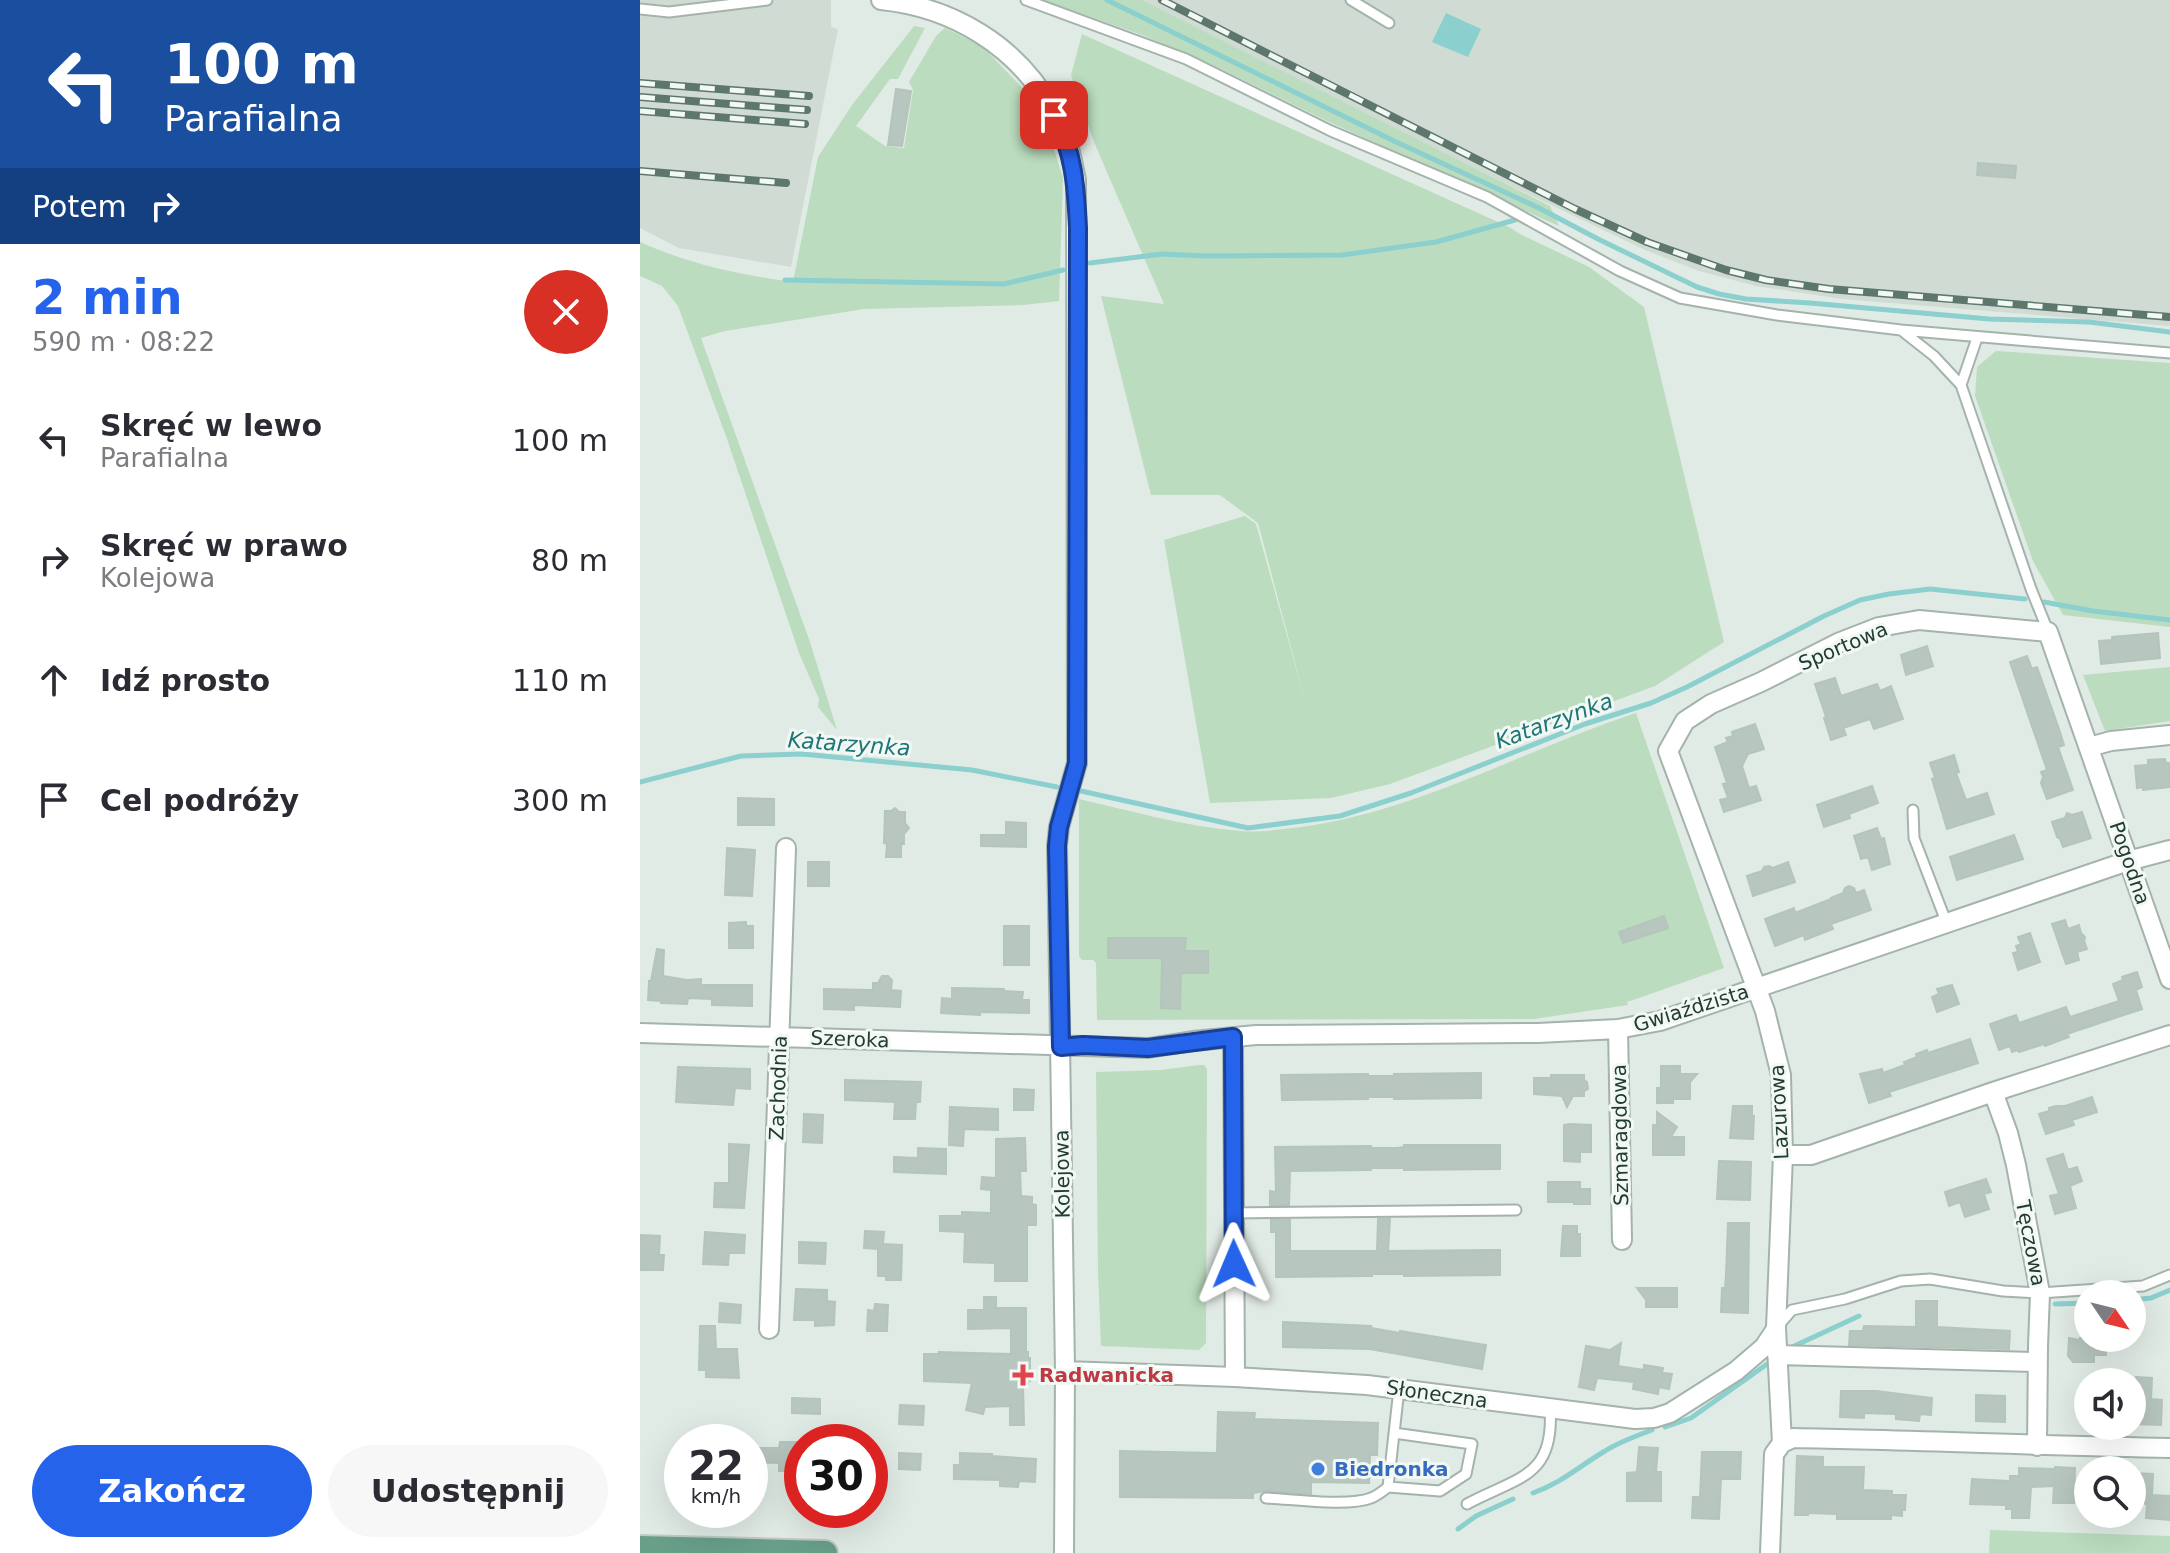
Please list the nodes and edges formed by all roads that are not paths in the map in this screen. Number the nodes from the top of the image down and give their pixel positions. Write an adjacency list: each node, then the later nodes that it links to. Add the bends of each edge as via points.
1 (767, 0): 5 (lane, via 669,12)
2 (1026, 0): 7 (lane, via 1186,59 1331,131 1487,197 1680,298)
3 (1351, 0): 6 (lane)
4 (893, 1): 27 (street, Kolejowa, via 958,20 1015,62 1043,94 1066,136 1076,180 1077,763 1057,846)
5 (640, 9)
6 (1389, 23)
7 (1901, 330): 8 (lane); 10 (lane)
8 (1977, 338): 9 (lane); 10 (lane)
9 (2170, 353)
10 (1961, 385): 11 (lane)
11 (2048, 632): 13 (street, Pogodna); 14 (street, Sportowa, via 1919,620 1879,627 1711,704 1685,721)
12 (2170, 735): 13 (street)
13 (2089, 747): 18 (street, Pogodna)
14 (1668, 751): 21 (street, Lazurowa)
15 (1913, 810): 19 (lane, via 1914,838)
16 (786, 848): 25 (street, Zachodnia)
17 (2170, 850): 18 (street, Gwiaździsta)
18 (2128, 861): 19 (street, Gwiaździsta); 20 (street, Pogodna)
19 (1947, 924): 21 (street, Gwiaździsta)
20 (2170, 979)
21 (1756, 989): 22 (street, Gwiaździsta, via 1660,1021); 29 (street, Lazurowa, via 1781,1075)
22 (1618, 1029): 26 (street, Gwiaździsta); 32 (street, Szmaragdowa)
23 (640, 1033): 25 (street, Szeroka)
24 (2170, 1035): 28 (street)
25 (780, 1037): 27 (street, Szeroka); 36 (street, Zachodnia)
26 (1233, 1037): 27 (street, Gwiaździsta, via 1148,1048); 31 (street)
27 (1061, 1047): 39 (street, Kolejowa)
28 (1993, 1092): 29 (street, via 1811,1155); 34 (street, Tęczowa, via 2016,1165)
29 (1783, 1155): 35 (street, Lazurowa)
30 (1516, 1210): 31 (lane)
31 (1233, 1213): 40 (street)
32 (1622, 1240)
33 (2170, 1275): 34 (lane, via 2143,1286)
34 (2040, 1293): 35 (lane, via 1930,1279 1901,1281 1792,1310); 38 (street, Tęczowa)
35 (1776, 1328): 37 (street, Lazurowa); 42 (street, Słoneczna, via 1764,1347 1736,1371 1670,1413 1635,1419)
36 (769, 1329)
37 (1777, 1355): 38 (street); 44 (street, Lazurowa)
38 (2037, 1362): 45 (street, Tęczowa)
39 (1065, 1371): 40 (street, Słoneczna); 53 (street, Kolejowa)
40 (1235, 1377): 41 (street, Słoneczna)
41 (1399, 1389): 42 (street, Słoneczna); 43 (lane)
42 (1550, 1408): 49 (lane, via 1550,1441 1537,1465 1517,1482)
43 (1394, 1433): 47 (lane); 47 (lane, via 1472,1444 1466,1474 1440,1491)
44 (1782, 1443): 45 (street, via 1793,1438); 54 (street, via 1774,1454)
45 (2037, 1446): 46 (street)
46 (2170, 1448)
47 (1388, 1487): 48 (lane, via 1362,1501)
48 (1266, 1498)
49 (1467, 1504)
50 (640, 1548): 51 (main road)
51 (709, 1551): 52 (main road)
52 (825, 1553)
53 (1064, 1553)
54 (1770, 1553)

